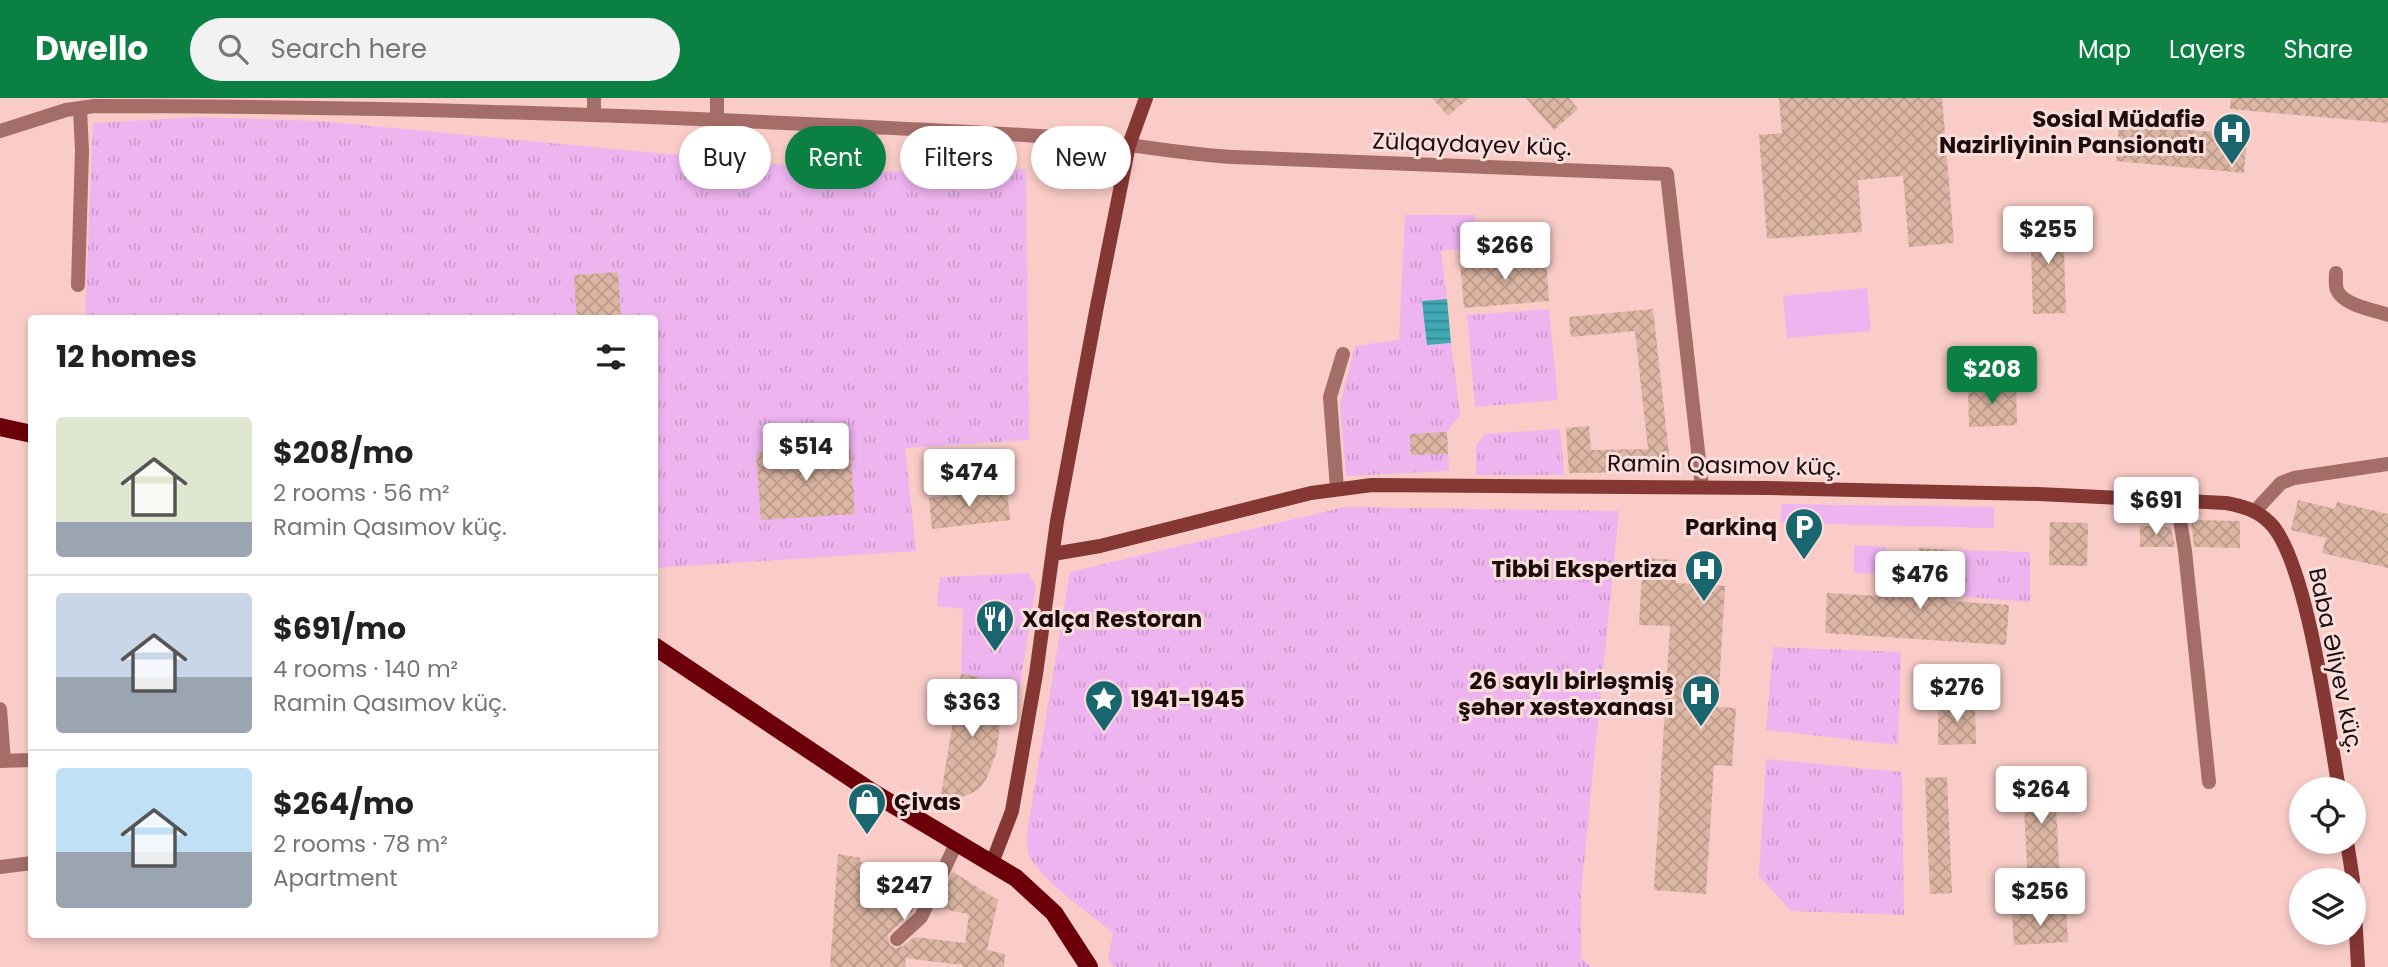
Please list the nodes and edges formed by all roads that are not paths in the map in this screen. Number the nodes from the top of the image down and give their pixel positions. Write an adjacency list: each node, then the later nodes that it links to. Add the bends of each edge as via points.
1 (594, 98): 5 (street)
2 (717, 98): 6 (street)
3 (1146, 98): 9 (street)
4 (80, 108): 5 (street, Zülqaydayev küç., via 323,107); 7 (street, Zülqaydayev küç.); 13 (street)
5 (594, 114): 6 (street, Zülqaydayev küç.)
6 (718, 120): 8 (street, Zülqaydayev küç.)
7 (0, 131)
8 (1031, 136)
9 (1131, 139)
10 (1131, 145): 19 (street, Zülqaydayev küç., via 1233,157 1667,174)
11 (1120, 189): 23 (street)
12 (2336, 273): 14 (street, via 2340,296)
13 (78, 285)
14 (2388, 315)
15 (1343, 354): 20 (street, via 1330,397)
16 (0, 427): 17 (main road)
17 (28, 433)
18 (2388, 464): 22 (street, via 2294,478 2281,483)
19 (1702, 487): 20 (street, Ramin Qasımov küç., via 1372,485); 21 (street, Ramin Qasımov küç.)
20 (1337, 489): 23 (street, Ramin Qasımov küç.)
21 (2177, 500): 22 (street, Ramin Qasımov küç., via 2225,503); 29 (street)
22 (2255, 511): 28 (street, Baba Əliyev küç., via 2281,537 2295,571)
23 (1053, 554): 31 (street, via 1012,811)
24 (658, 649): 30 (main road, via 817,756)
25 (0, 709): 27 (street)
26 (28, 760): 27 (street)
27 (2, 761)
28 (2337, 777)
29 (2209, 782)
30 (957, 842): 31 (main road); 34 (street, via 921,917)
31 (992, 863): 36 (main road, via 1030,889 1054,913)
32 (28, 864): 33 (street)
33 (0, 867)
34 (897, 939)
35 (2357, 945): 37 (street)
36 (1089, 967)
37 (2358, 967)

